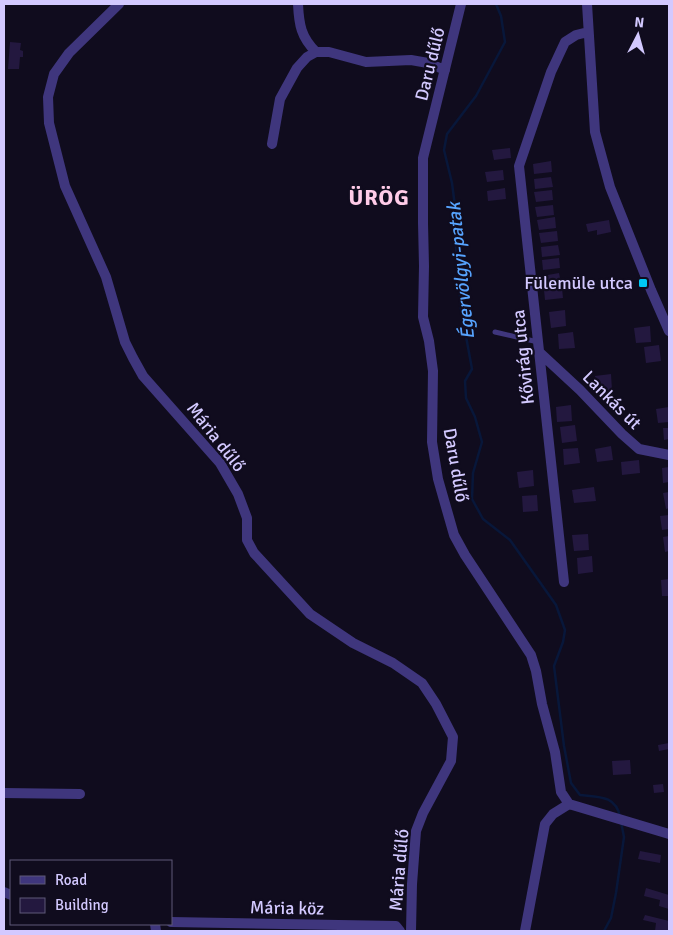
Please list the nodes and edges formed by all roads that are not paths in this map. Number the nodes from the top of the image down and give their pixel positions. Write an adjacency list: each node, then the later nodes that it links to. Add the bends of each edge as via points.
1 (119, 4): 21 (street, Mária dűlő, via 69,52 54,74 48,97 49,123 65,186 106,276 125,342 133,358 143,376 224,471 238,494 246,518 247,540 254,553 310,614 422,683 453,737 451,761 416,831)
2 (298, 4): 6 (street, via 303,36)
3 (462, 4): 7 (street, Daru dűlő)
4 (586, 4): 5 (street)
5 (588, 32): 9 (street, via 595,132 610,187); 11 (street, Kővirág utca, via 576,34 565,42 544,90 519,166)
6 (316, 52): 7 (street, via 329,52 366,62 411,60); 8 (street, via 297,68 280,99)
7 (445, 70): 17 (street, Daru dűlő, via 423,158 423,317 434,370 432,442 438,479 454,535 531,656 555,752 561,792)
8 (272, 144)
9 (669, 331)
10 (495, 332): 11 (lane)
11 (538, 342): 12 (street, Kővirág utca)
12 (539, 352): 13 (street, Lankás út, via 639,449); 14 (street, Kővirág utca)
13 (669, 455)
14 (564, 582)
15 (4, 793): 16 (street)
16 (80, 794)
17 (568, 804): 18 (street); 22 (street, via 545,824)
18 (669, 834)
19 (172, 922): 20 (street, Mária köz, via 396,926)
20 (400, 931)
21 (411, 931)
22 (525, 931)

